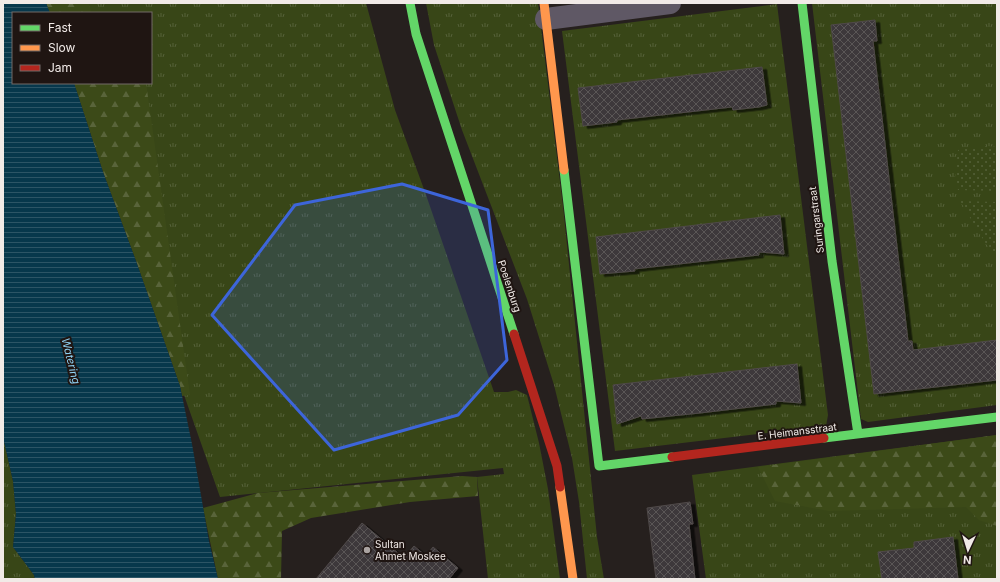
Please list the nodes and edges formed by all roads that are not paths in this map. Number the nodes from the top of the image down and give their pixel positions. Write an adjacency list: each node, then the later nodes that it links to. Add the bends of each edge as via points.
1 (410, 3): 7 (street, Poelenburg, via 416,34 557,466)
2 (670, 3): 4 (street)
3 (802, 3): 6 (street, Suringarstraat, via 832,261)
4 (545, 11): 6 (street, E. Heimansstraat, via 599,466)
5 (997, 417): 6 (street, E. Heimansstraat)
6 (858, 434)
7 (573, 579)

